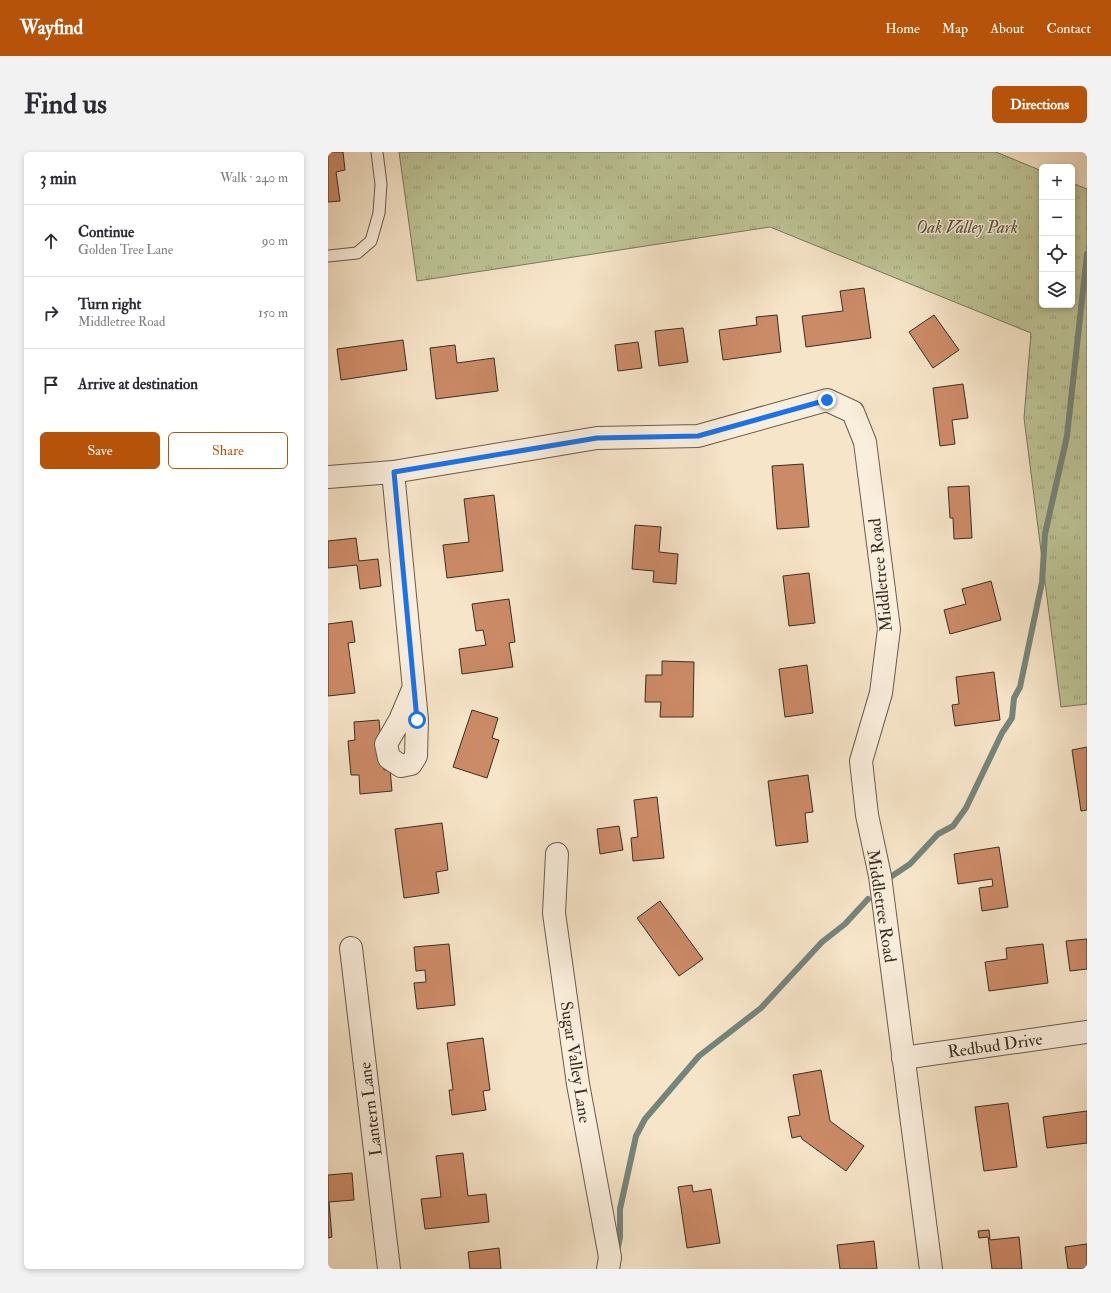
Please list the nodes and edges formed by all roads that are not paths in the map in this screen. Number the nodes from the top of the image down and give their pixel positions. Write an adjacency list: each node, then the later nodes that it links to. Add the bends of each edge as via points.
1 (377, 152): 2 (lane, via 381,184 379,213 371,241 357,252)
2 (328, 256)
3 (394, 472): 4 (street, Middletree Road); 5 (street); 9 (street, Middletree Road, via 597,438 698,436 827,400 853,412 865,442 889,629 881,693 861,761 867,815 880,876)
4 (328, 477)
5 (414, 686)
6 (557, 854): 11 (street, Sugar Valley Lane, via 554,913 578,1084 610,1257)
7 (351, 948): 10 (street, Lantern Lane)
8 (1087, 1032): 9 (street, Redbud Drive)
9 (903, 1058): 12 (street, Middletree Road)
10 (389, 1269)
11 (608, 1269)
12 (931, 1269)

